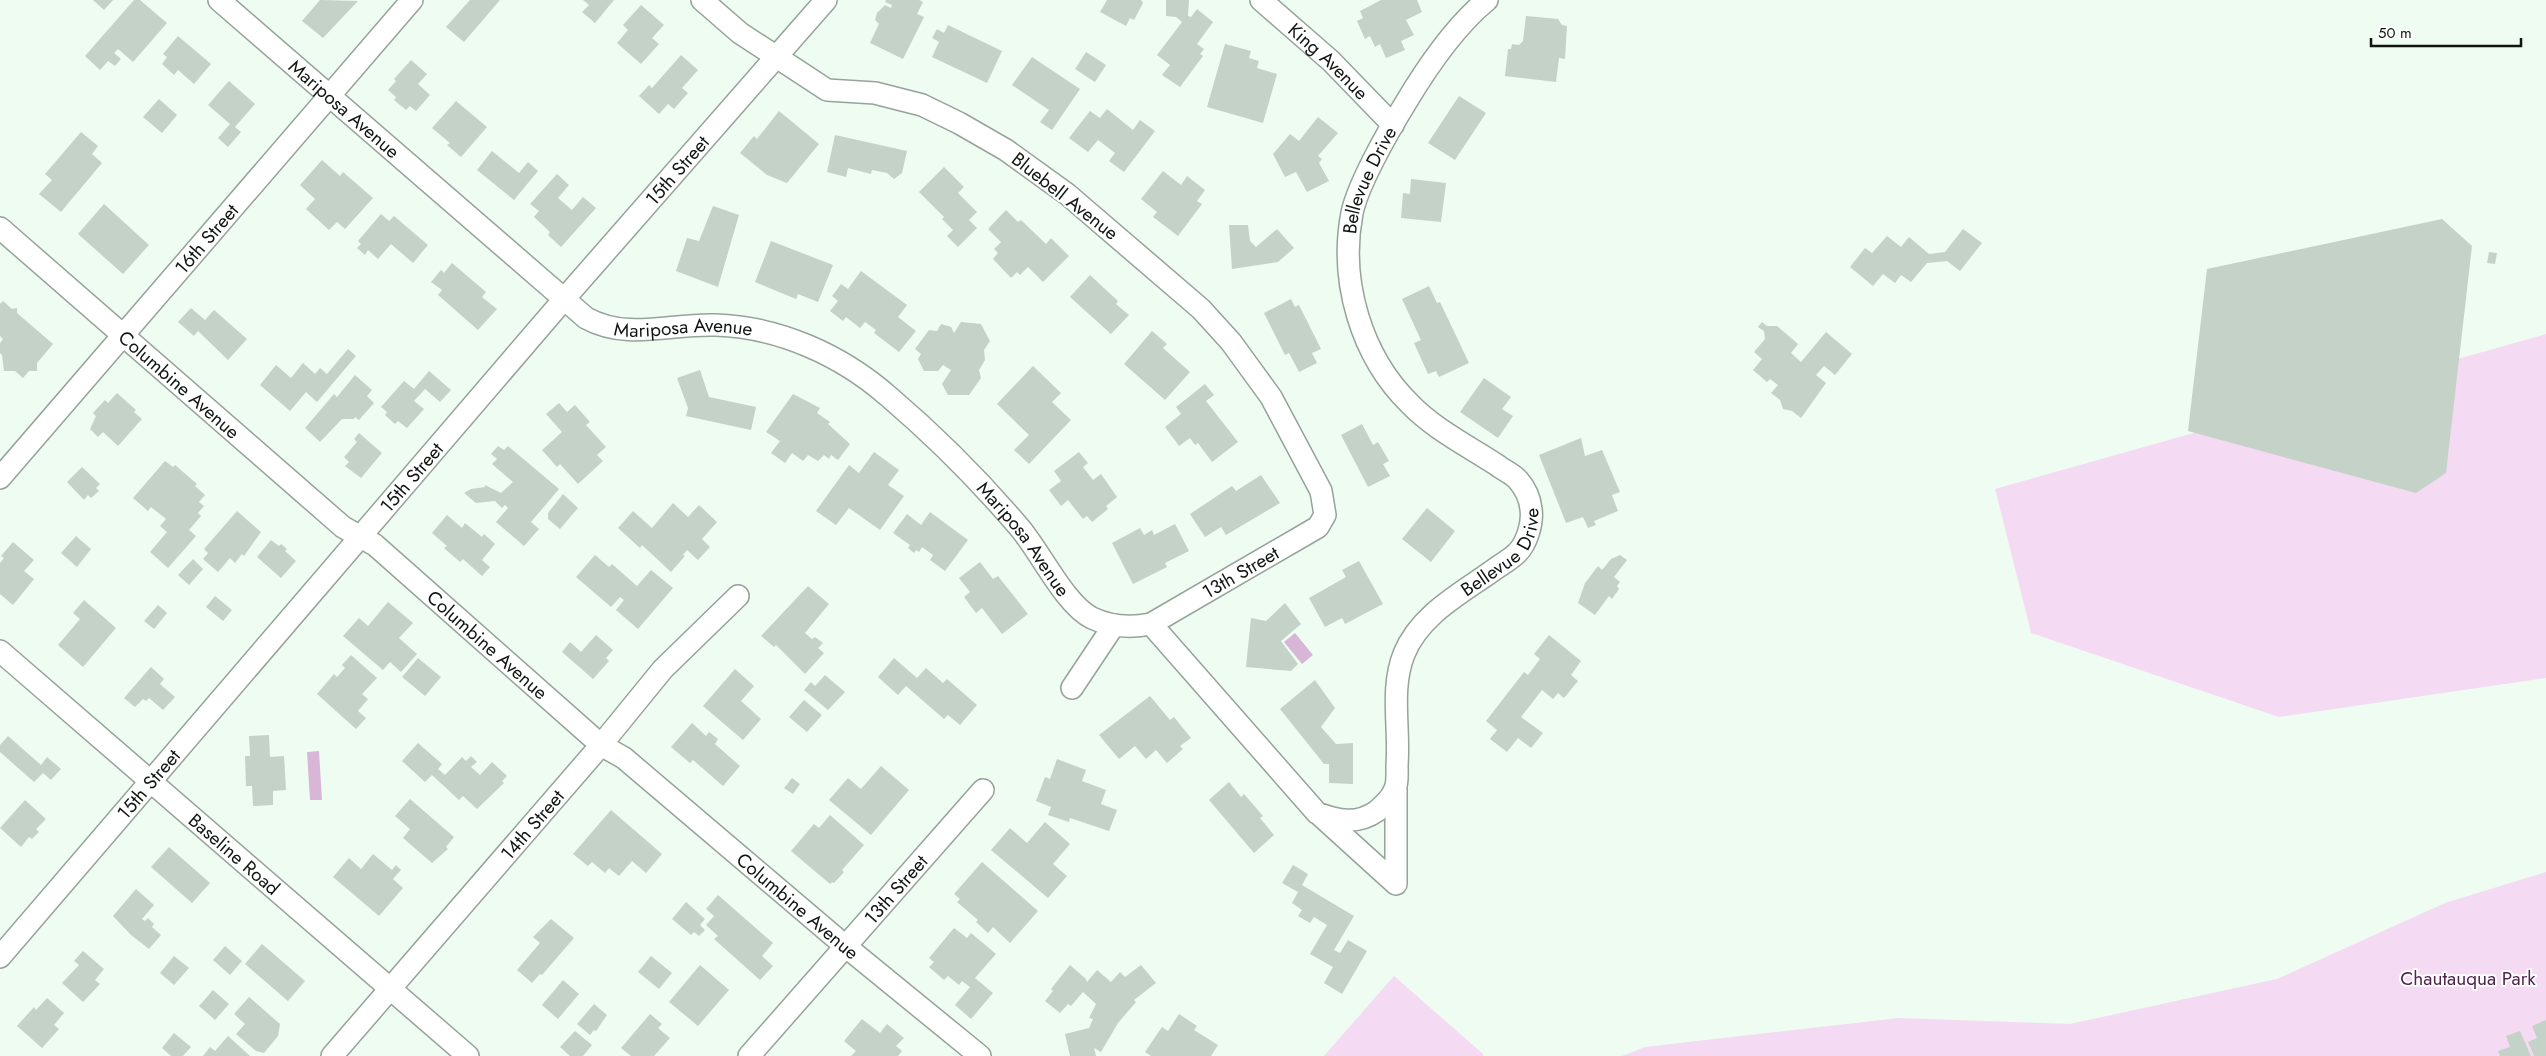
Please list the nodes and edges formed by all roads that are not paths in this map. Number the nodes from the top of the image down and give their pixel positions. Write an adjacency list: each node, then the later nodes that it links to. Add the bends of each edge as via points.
1 (219, 0): 8 (street, Mariposa Avenue)
2 (412, 0): 8 (street, 16th Street)
3 (702, 0): 7 (street, Bluebell Avenue)
4 (826, 0): 7 (street, 15th Street)
5 (1261, 0): 9 (street, King Avenue, via 1331,61)
6 (1487, 0): 9 (street, Bellevue Drive, via 1452,35)
7 (775, 58): 11 (street, 15th Street); 14 (street, Bluebell Avenue, via 827,90 875,93 922,105 1006,150 1067,194 1201,309 1231,342 1276,405 1321,491)
8 (329, 97): 11 (street, Mariposa Avenue); 12 (street, 16th Street)
9 (1393, 125): 24 (street, Bellevue Drive, via 1352,212 1348,263 1353,301 1364,337 1388,379 1410,405 1518,480 1528,495 1532,512 1528,535 1518,552 1432,614 1415,633 1404,655 1396,691 1399,746)
10 (0, 228): 12 (street, Columbine Avenue)
11 (565, 298): 15 (street, 15th Street); 18 (street, Mariposa Avenue, via 586,318 601,326 630,332 659,327 717,325 774,334 815,348 853,369 888,395 964,466 1021,529 1075,605 1092,618)
12 (121, 334): 13 (street, 16th Street); 15 (street, Columbine Avenue, via 344,527)
13 (0, 478)
14 (1325, 515): 17 (street, 13th Street, via 1318,527)
15 (362, 536): 21 (street, Columbine Avenue, via 375,544); 22 (street, 15th Street)
16 (738, 596): 21 (street, 14th Street, via 663,669)
17 (1151, 624): 18 (street, Mariposa Avenue, via 1131,628); 25 (street)
18 (1114, 625): 20 (street)
19 (0, 651): 22 (street, Baseline Road)
20 (1072, 688)
21 (601, 745): 26 (street, Columbine Avenue, via 624,758); 28 (street, 14th Street)
22 (151, 782): 27 (street, 15th Street); 28 (street, Baseline Road)
23 (983, 790): 26 (street, 13th Street)
24 (1396, 790): 25 (street, via 1386,804 1371,815 1354,820 1336,820); 25 (street, Bellevue Drive, via 1396,884)
25 (1317, 813)
26 (844, 945): 31 (street, 13th Street); 32 (street, Columbine Avenue)
27 (0, 957)
28 (390, 989): 29 (street, 14th Street); 30 (street, Baseline Road)
29 (332, 1056)
30 (468, 1056)
31 (749, 1056)
32 (980, 1056)

